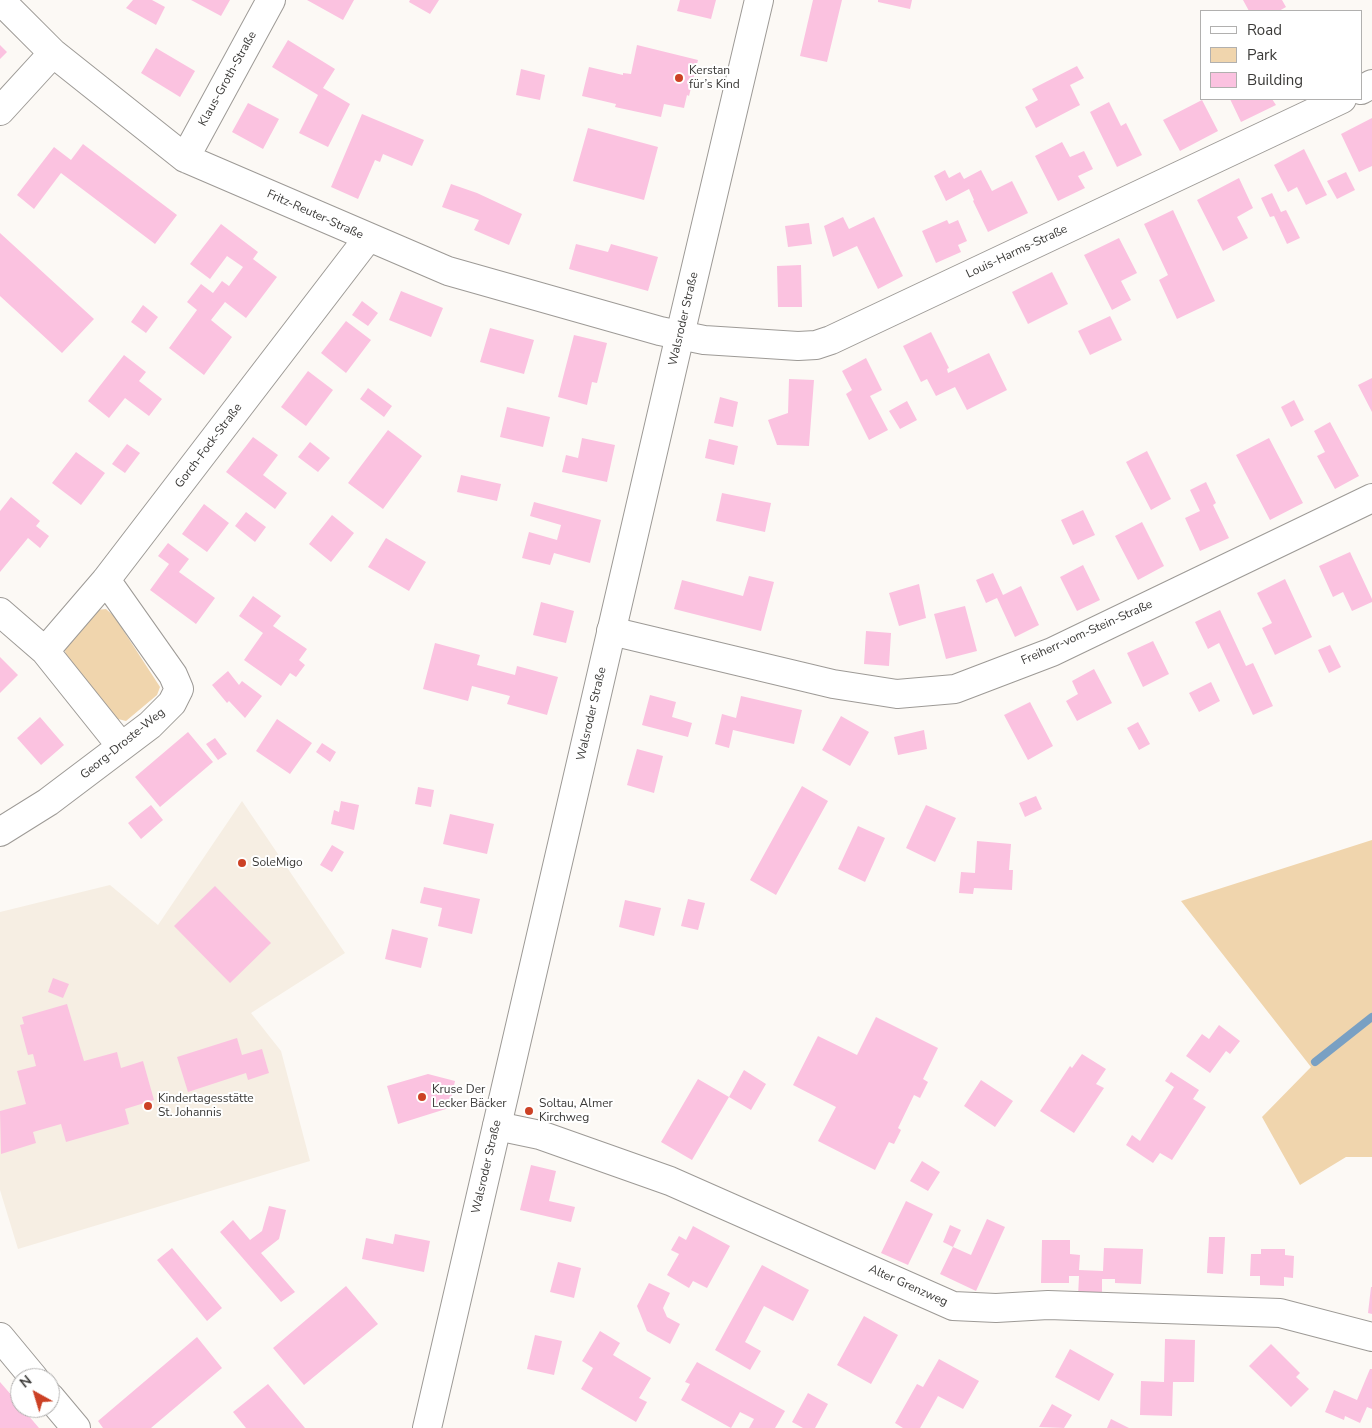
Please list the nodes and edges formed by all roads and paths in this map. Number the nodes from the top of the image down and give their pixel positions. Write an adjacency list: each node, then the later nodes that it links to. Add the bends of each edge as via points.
1 (0, 0): 4 (street, Fritz-Reuter-Straße)
2 (271, 0): 7 (street, Klaus-Groth-Straße)
3 (759, 0): 9 (street, Walsroder Straße)
4 (53, 52): 6 (street); 7 (street, Fritz-Reuter-Straße)
5 (1340, 100): 9 (street, Louis-Harms-Straße, via 831,340 798,346)
6 (0, 111)
7 (185, 158): 8 (street, Fritz-Reuter-Straße)
8 (368, 238): 9 (street, Fritz-Reuter-Straße, via 448,271); 11 (street, Gorch-Fock-Straße)
9 (692, 338): 13 (street, Walsroder Straße)
10 (1372, 498): 13 (street, Freiherr-vom-Stein-Straße, via 1052,652 955,689 897,694 832,684)
11 (106, 580): 14 (street, Gorch-Fock-Straße); 15 (street, Georg-Droste-Weg, via 173,675 179,689 172,703 150,725)
12 (0, 612): 14 (street)
13 (611, 631): 17 (street, Walsroder Straße)
14 (45, 651): 15 (street)
15 (121, 746): 16 (street, Georg-Droste-Weg, via 48,802)
16 (0, 832)
17 (497, 1126): 19 (street, Alter Grenzweg, via 540,1135 670,1181 953,1306 1048,1305 1280,1313); 23 (street, Walsroder Straße)
18 (0, 1337): 20 (street)
19 (1372, 1337)
20 (26, 1368)
21 (60, 1409): 22 (street)
22 (76, 1428)
23 (427, 1428)

